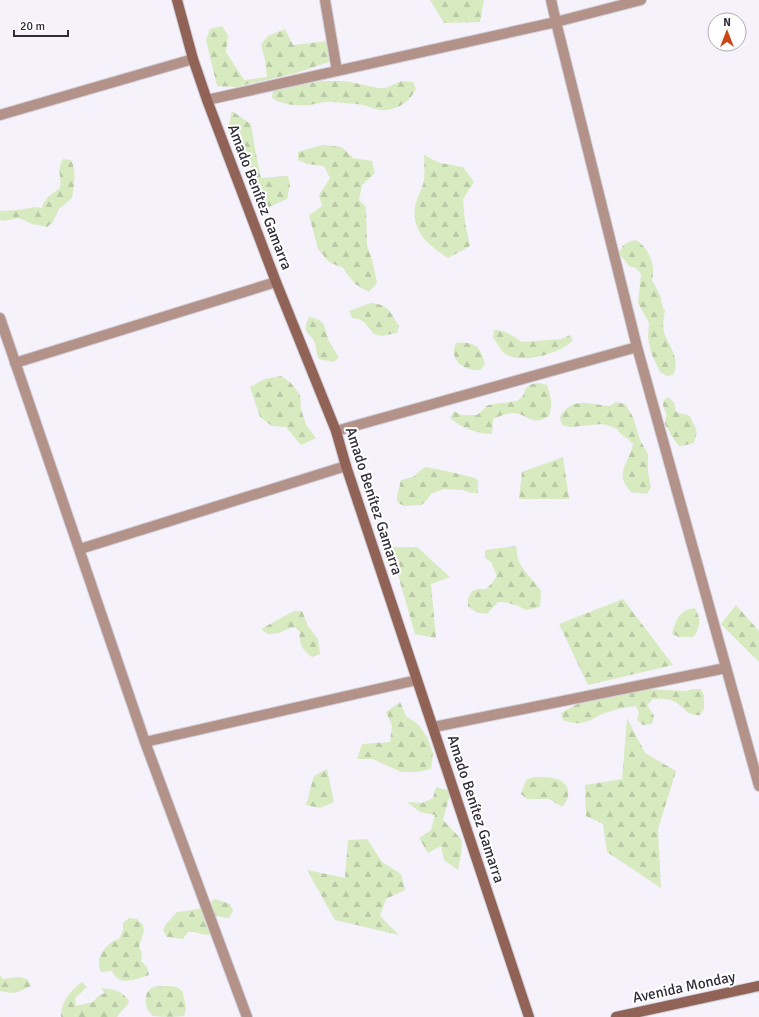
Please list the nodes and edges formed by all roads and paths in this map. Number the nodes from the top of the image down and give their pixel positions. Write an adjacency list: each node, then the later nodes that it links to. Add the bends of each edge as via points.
1 (177, 0): 6 (main road, Amado Benítez Gamarra)
2 (325, 0): 7 (street)
3 (551, 0): 5 (street)
4 (641, 0): 5 (street)
5 (556, 22): 7 (street); 12 (street)
6 (193, 59): 8 (main road, Amado Benítez Gamarra); 9 (street)
7 (337, 71): 8 (street)
8 (207, 100): 10 (main road, Amado Benítez Gamarra)
9 (0, 115)
10 (276, 282): 13 (street); 14 (main road, Amado Benítez Gamarra)
11 (0, 318): 13 (street)
12 (637, 347): 14 (street); 17 (street)
13 (16, 363): 16 (street)
14 (336, 431): 15 (main road, Amado Benítez Gamarra)
15 (346, 466): 16 (street); 18 (main road, Amado Benítez Gamarra)
16 (80, 548): 20 (street)
17 (726, 668): 19 (street); 21 (street)
18 (417, 680): 19 (main road, Amado Benítez Gamarra); 20 (street)
19 (434, 727): 24 (main road, Amado Benítez Gamarra)
20 (145, 742): 23 (street)
21 (759, 786)
22 (759, 986): 25 (main road, Avenida Monday)
23 (247, 1017)
24 (528, 1017)
25 (616, 1017)

